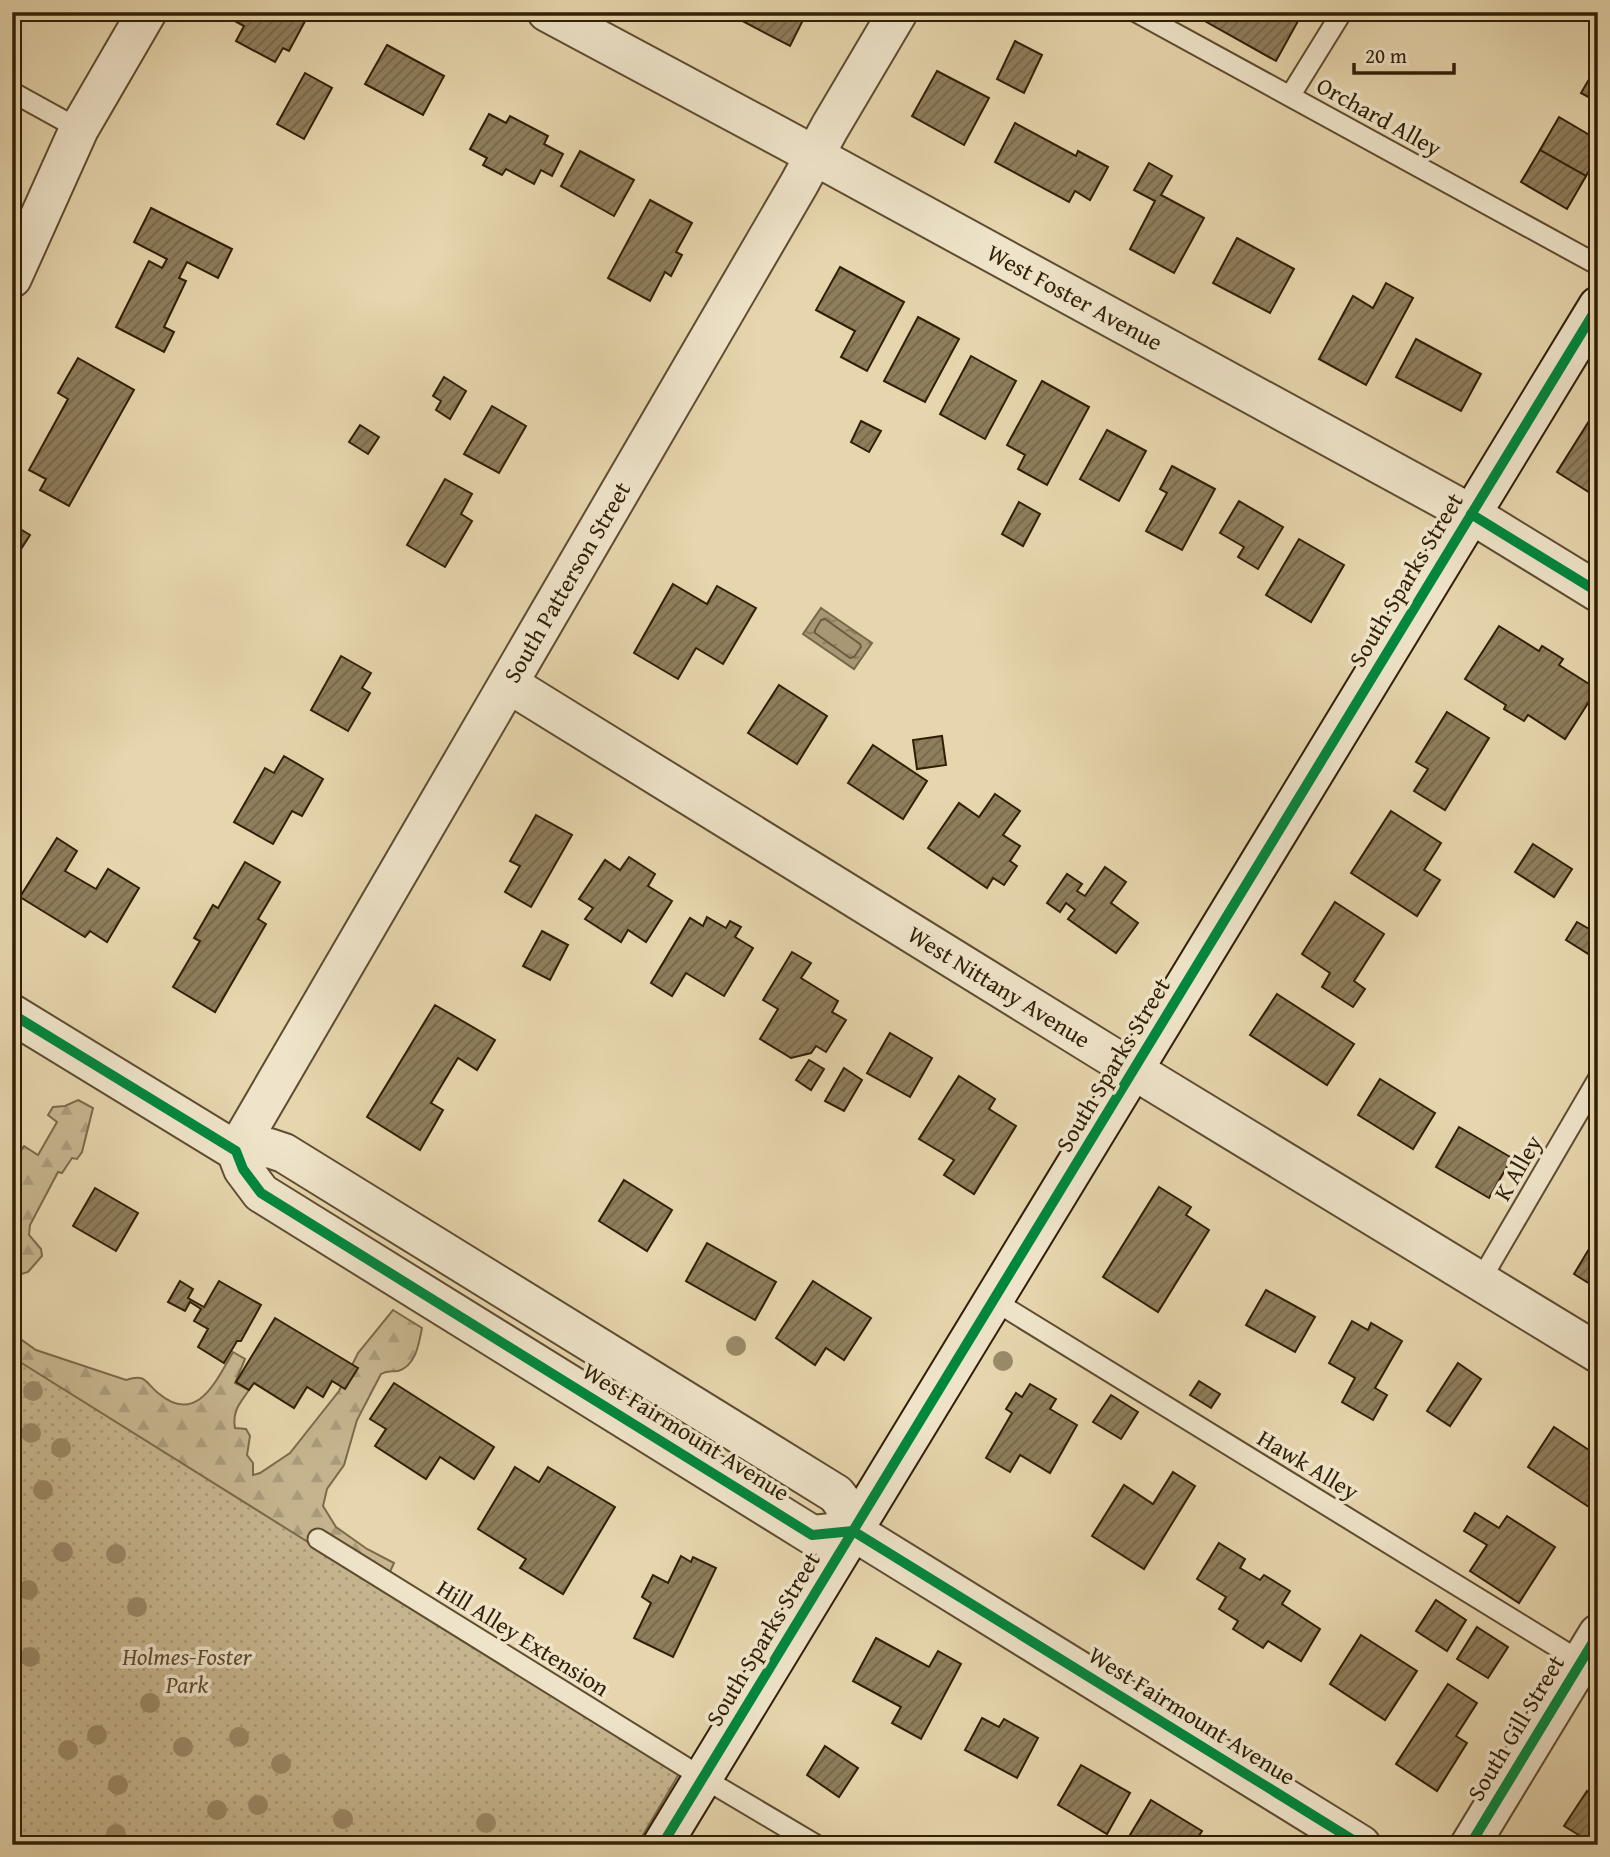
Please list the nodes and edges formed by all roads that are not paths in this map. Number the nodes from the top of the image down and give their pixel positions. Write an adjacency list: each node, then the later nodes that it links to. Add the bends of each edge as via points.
1 (147, 12): 9 (street)
2 (547, 12): 10 (street, West Foster Avenue)
3 (898, 12): 10 (street, South Patterson Street)
4 (1136, 12): 6 (lane, Orchard Alley)
5 (1342, 12): 8 (lane)
6 (1157, 17): 8 (lane, Orchard Alley)
7 (12, 92): 9 (lane)
8 (1290, 96): 11 (lane, Orchard Alley)
9 (79, 129): 12 (street)
10 (814, 156): 14 (street, West Foster Avenue); 16 (street, South Patterson Street)
11 (1598, 265)
12 (12, 278)
13 (1598, 306): 14 (street, South Sparks Street)
14 (1471, 514): 15 (street, West Foster Avenue); 18 (street, South Sparks Street)
15 (1598, 592)
16 (509, 684): 18 (street, West Nittany Avenue); 20 (street, South Patterson Street)
17 (12, 1014): 20 (street)
18 (1134, 1071): 21 (street, West Nittany Avenue); 22 (street, South Sparks Street)
19 (1598, 1079): 21 (lane, K Alley)
20 (236, 1151): 24 (street, West Fairmount Avenue, via 269,1148 284,1153 836,1494)
21 (1480, 1281): 23 (street, West Nittany Avenue)
22 (993, 1300): 24 (street, South Sparks Street); 26 (lane, Hawk Alley)
23 (1598, 1353)
24 (853, 1531): 27 (street, South Sparks Street); 30 (street, West Fairmount Avenue)
25 (318, 1539): 27 (lane, Hill Alley Extension)
26 (1592, 1656): 31 (street, South Gill Street)
27 (703, 1778): 28 (street, South Sparks Street); 29 (lane, Hill Alley Extension)
28 (662, 1845)
29 (816, 1845)
30 (1361, 1845)
31 (1470, 1845)

